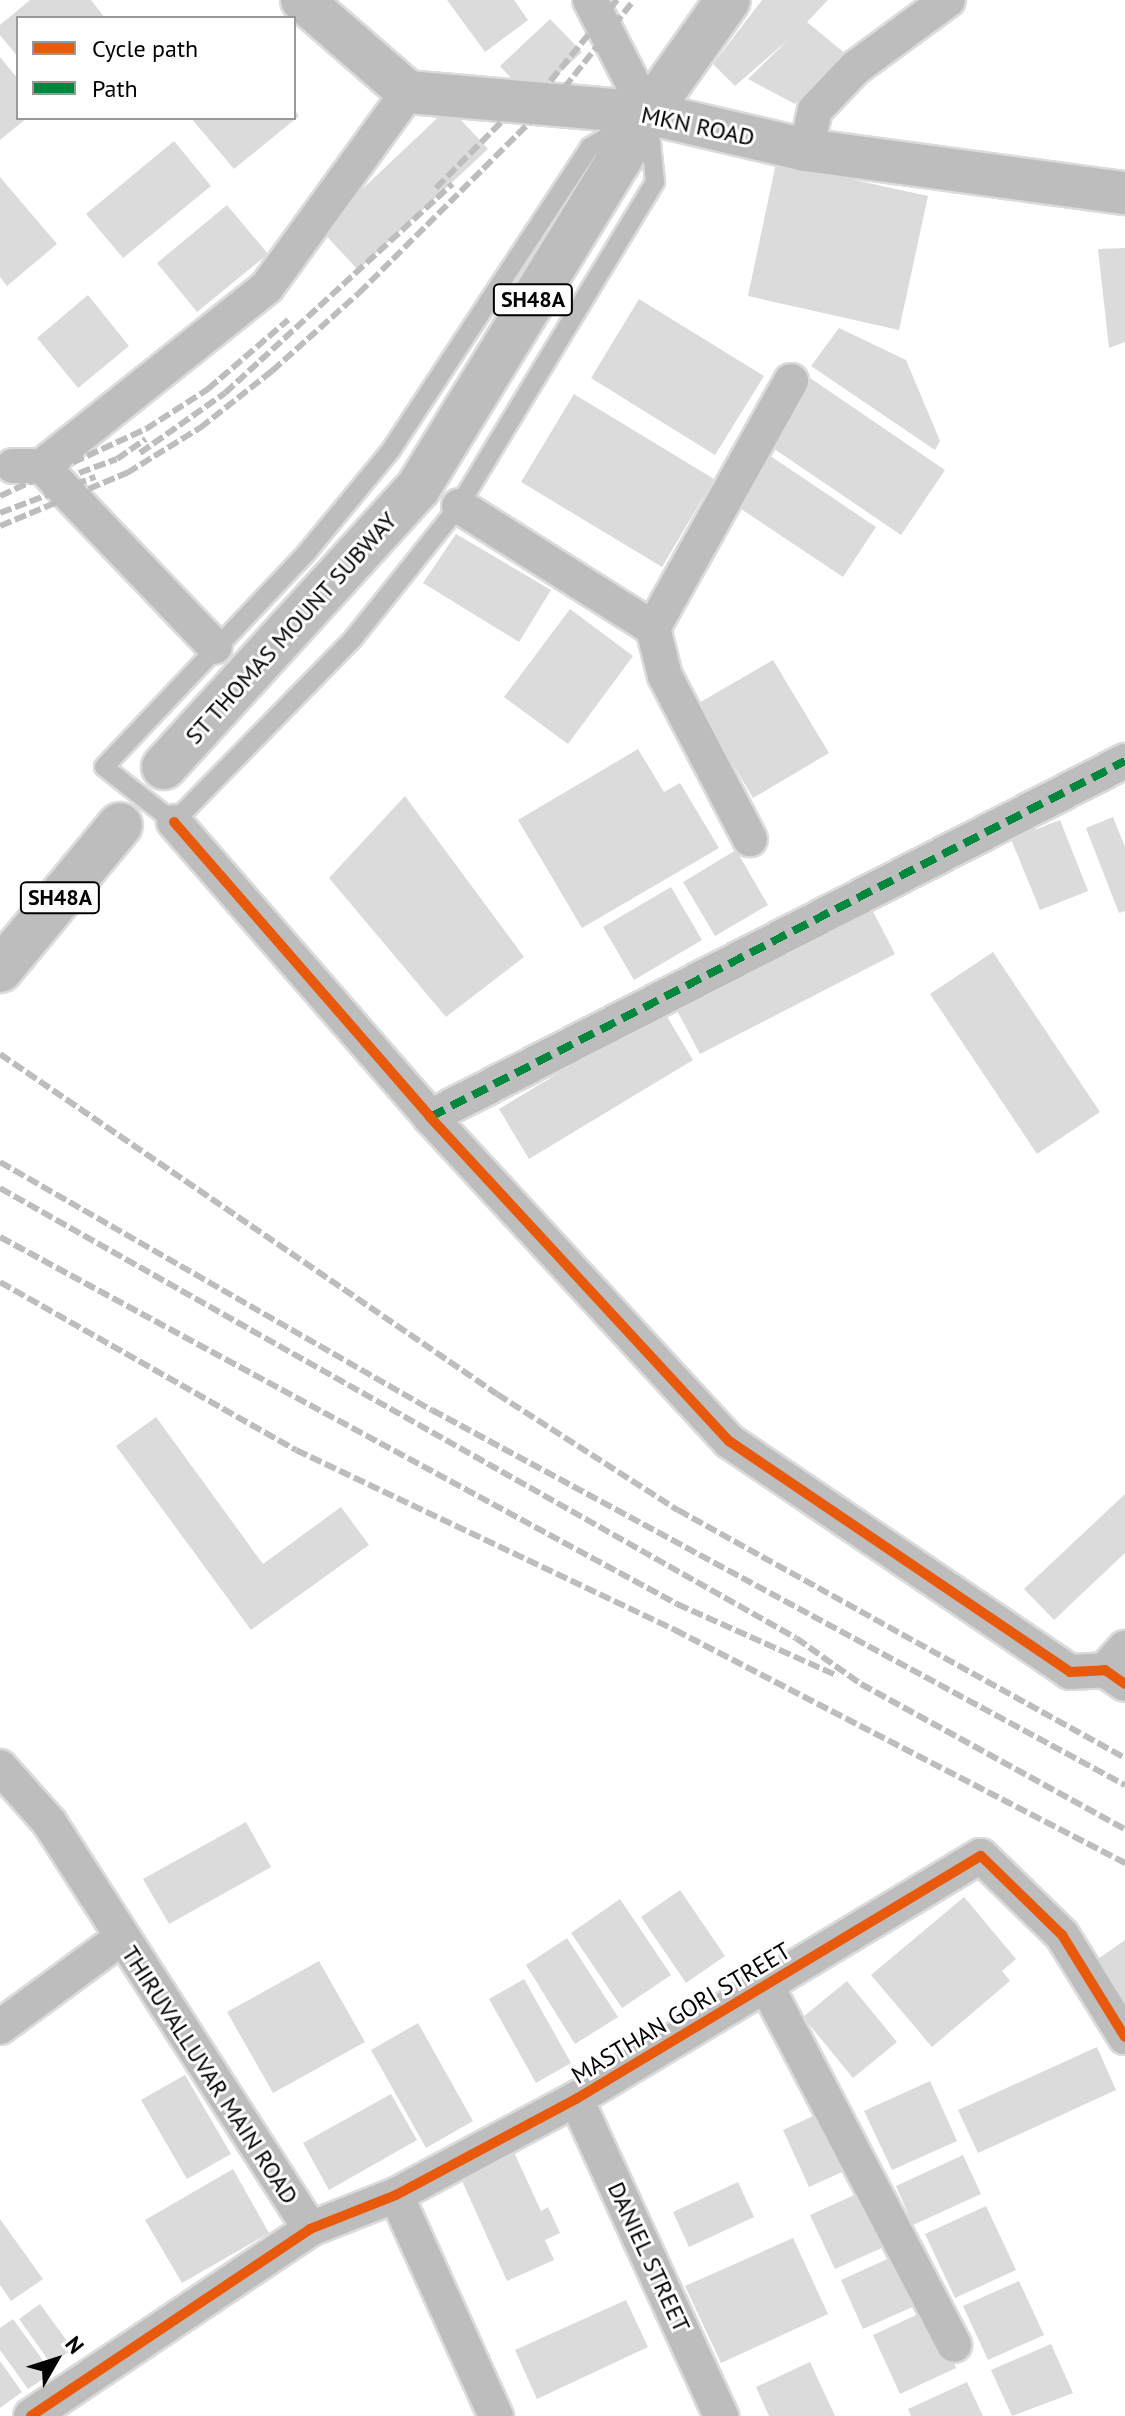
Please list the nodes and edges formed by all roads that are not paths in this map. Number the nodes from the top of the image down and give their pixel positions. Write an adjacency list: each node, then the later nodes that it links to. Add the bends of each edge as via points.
1 (302, 0): 5 (street)
2 (590, 0): 6 (street)
3 (728, 0): 6 (main road)
4 (948, 0): 7 (street, via 855,68 815,110)
5 (408, 92): 6 (street, MKN ROAD); 10 (street, via 267,287)
6 (648, 113): 7 (street, MKN ROAD); 11 (lane, via 655,182); 13 (lane, via 590,147 391,450 307,552); 15 (main road, ST THOMAS MOUNT SUBWAY / SH48A, via 418,488)
7 (806, 150): 8 (street, MKN ROAD)
8 (1125, 193)
9 (791, 381): 12 (street)
10 (18, 466): 13 (street)
11 (459, 506): 12 (street); 16 (lane, via 353,639)
12 (653, 628): 18 (street, via 665,676)
13 (215, 647): 16 (lane, via 104,767)
14 (1125, 761): 20 (street)
15 (164, 767)
16 (174, 822): 20 (street)
17 (120, 825): 19 (main road, SH48A)
18 (750, 839)
19 (0, 970)
20 (430, 1117): 21 (street, via 729,1441 1070,1672)
21 (1118, 1667)
22 (0, 1767): 23 (street, THIRUVALLUVAR MAIN ROAD, via 49,1822)
23 (121, 1938): 25 (street); 29 (street, THIRUVALLUVAR MAIN ROAD)
24 (766, 1985): 26 (street, MASTHAN GORI STREET, via 981,1856 1062,1935); 27 (street, MASTHAN GORI STREET); 30 (street)
25 (0, 2027)
26 (1125, 2037)
27 (576, 2099): 28 (street, MASTHAN GORI STREET); 33 (street, DANIEL STREET)
28 (396, 2195): 29 (street, THIRUVALLUVAR MAIN ROAD); 32 (street)
29 (310, 2229): 31 (street)
30 (954, 2345)
31 (31, 2416)
32 (496, 2416)
33 (721, 2416)

